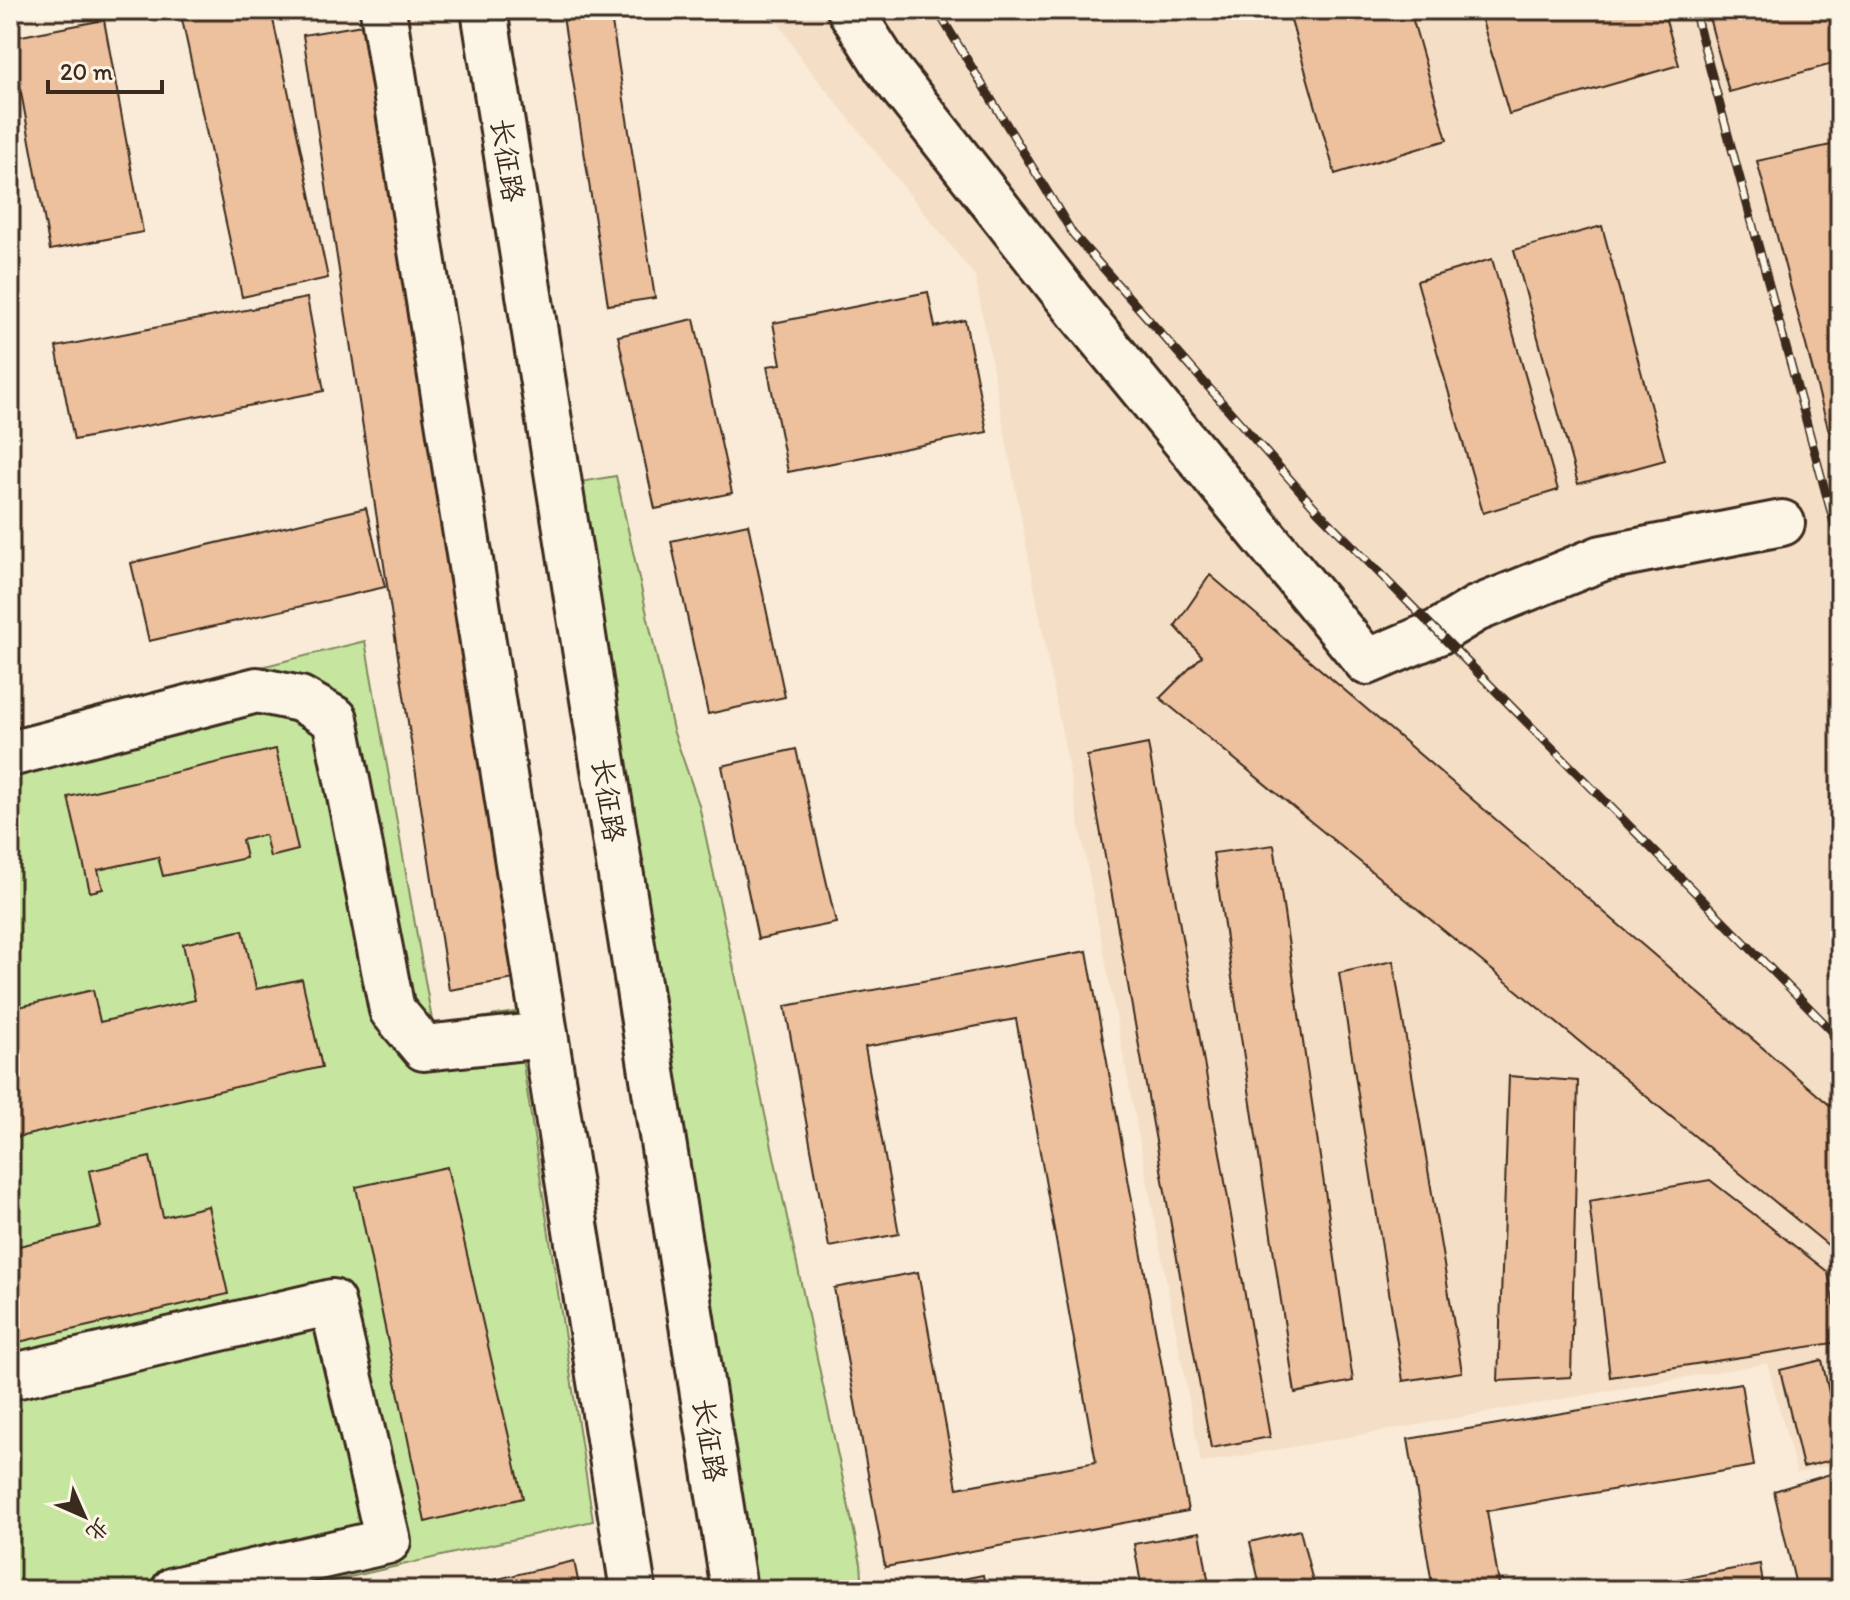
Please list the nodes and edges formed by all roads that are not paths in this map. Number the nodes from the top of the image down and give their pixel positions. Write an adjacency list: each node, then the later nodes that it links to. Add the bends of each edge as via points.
1 (383, 10): 6 (main road)
2 (484, 10): 10 (main road, 长征路)
3 (850, 10): 4 (main road, via 887,68 1080,313 1367,662 1438,632 1476,609 1602,558)
4 (1782, 523)
5 (10, 754): 6 (main road, via 257,690 300,699 335,719 392,1010 424,1048)
6 (545, 1035): 9 (main road)
7 (10, 1377): 8 (main road, via 332,1302 388,1541)
8 (174, 1590)
9 (633, 1590)
10 (734, 1590)

